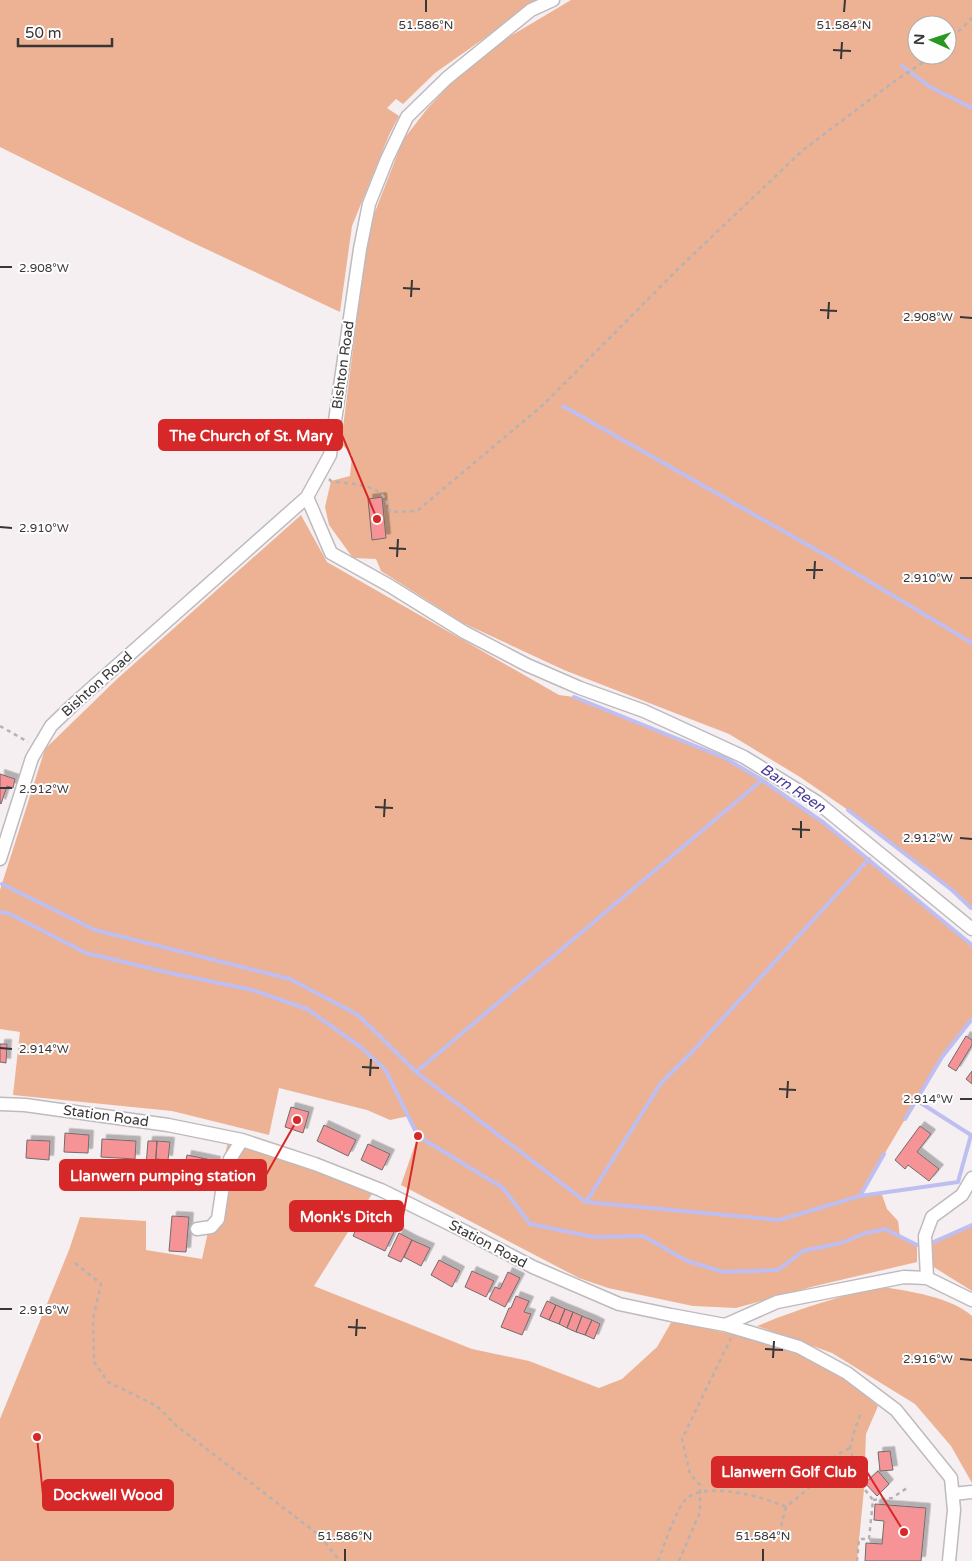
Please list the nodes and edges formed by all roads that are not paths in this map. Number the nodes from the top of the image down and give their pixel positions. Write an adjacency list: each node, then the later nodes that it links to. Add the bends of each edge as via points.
1 (553, 0): 2 (street, Bishton Road, via 531,10 447,78 407,117 370,204 360,249 330,455)
2 (307, 497): 3 (street, Bishton Road, via 51,726 32,758); 4 (street, via 330,553 527,665 644,711 744,756 817,802)
3 (0, 859)
4 (972, 928)
5 (0, 1104): 6 (street, Station Road, via 168,1125)
6 (242, 1140): 8 (street, via 230,1159 218,1219 210,1227); 11 (street, Station Road, via 380,1190 533,1267 619,1304)
7 (972, 1178): 9 (street, via 962,1195 932,1217 925,1236)
8 (198, 1229)
9 (927, 1278): 10 (street); 11 (street, via 904,1277 777,1302)
10 (972, 1300)
11 (730, 1326): 13 (street, Station Road, via 799,1347 847,1373 885,1401 952,1478)
12 (972, 1492): 13 (street)
13 (953, 1494): 14 (street, Station Road)
14 (949, 1561)

